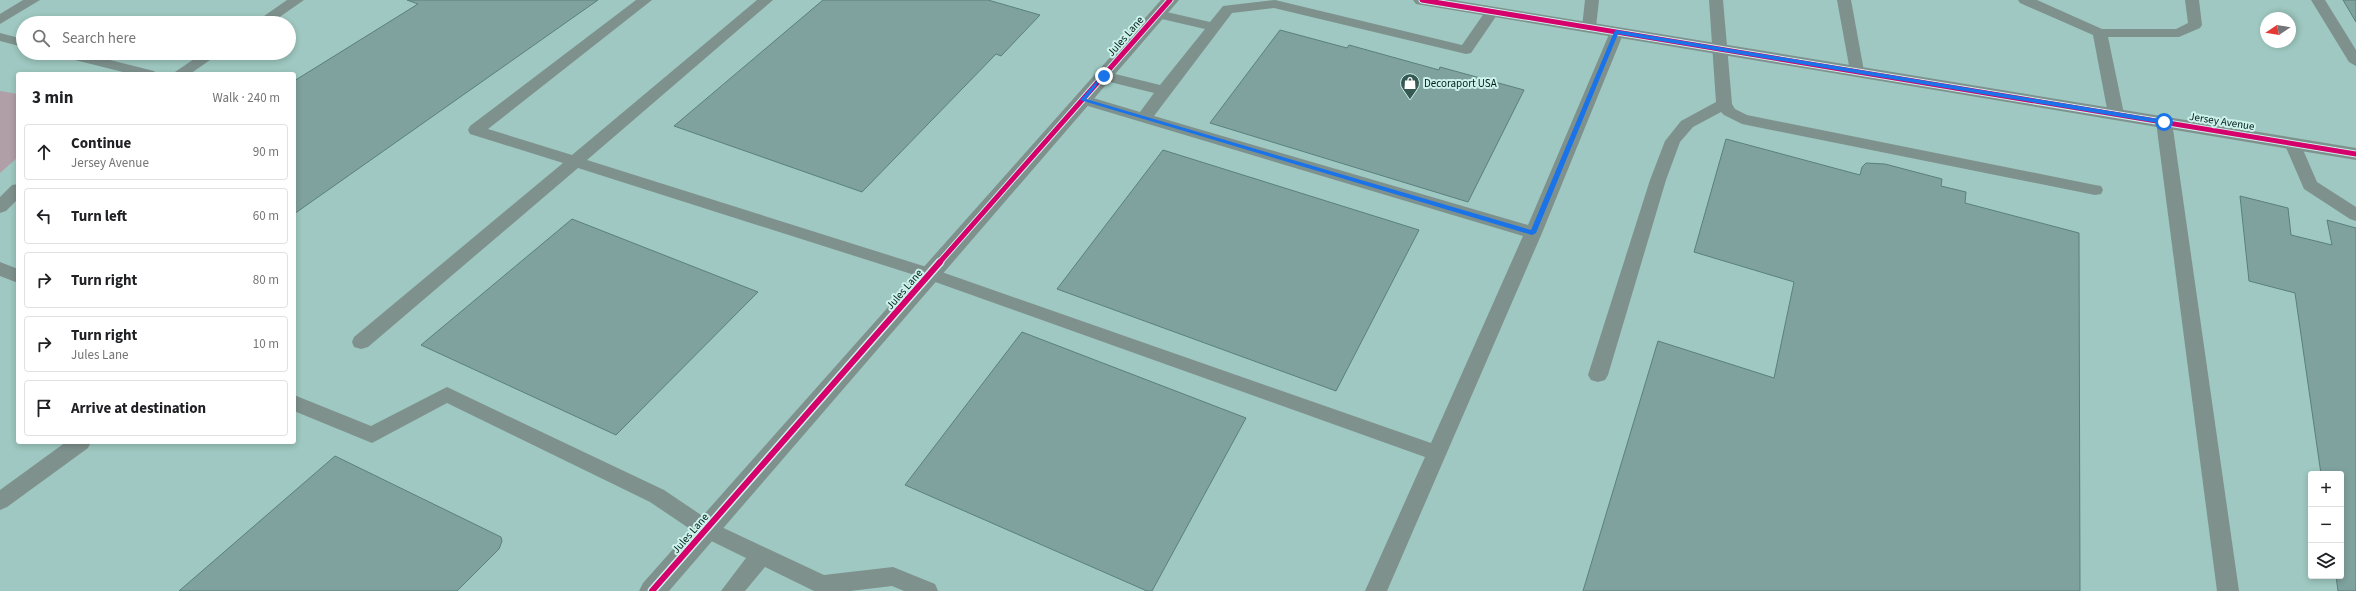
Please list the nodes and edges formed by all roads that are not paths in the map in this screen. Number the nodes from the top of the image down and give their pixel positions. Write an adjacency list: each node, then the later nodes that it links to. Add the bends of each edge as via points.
1 (33, 0): 17 (lane)
2 (297, 0): 16 (lane)
3 (644, 0): 40 (lane, via 476,130)
4 (766, 0): 40 (lane)
5 (1325, 0): 15 (lane)
6 (1422, 0): 14 (street, Jersey Avenue)
7 (1592, 0): 19 (lane)
8 (1716, 0): 24 (lane)
9 (1844, 0): 28 (lane)
10 (2025, 0): 21 (lane)
11 (2192, 0): 21 (lane, via 2195,25 2179,33)
12 (2318, 0): 27 (lane)
13 (1164, 7): 18 (lane); 31 (street, Jules Lane)
14 (1492, 12): 15 (lane, via 1466,50); 19 (street, Jersey Avenue)
15 (1319, 15): 18 (lane, via 1274,4 1228,9)
16 (272, 16)
17 (0, 20)
18 (1214, 27): 32 (lane)
19 (1589, 27): 20 (street, Jersey Avenue)
20 (1616, 32): 24 (street, Jersey Avenue); 45 (lane)
21 (2100, 33): 35 (lane)
22 (0, 37): 23 (lane)
23 (16, 41)
24 (1721, 48): 28 (street, Jersey Avenue); 34 (lane)
25 (92, 60): 29 (lane)
26 (202, 60): 30 (lane)
27 (2356, 62)
28 (1857, 71): 35 (street, Jersey Avenue)
29 (141, 72)
30 (183, 72)
31 (1104, 76): 32 (lane); 33 (street, Jules Lane)
32 (1164, 90): 36 (lane)
33 (1083, 100): 36 (lane); 47 (street, Jules Lane)
34 (1724, 104): 41 (lane, via 1735,116 1764,124); 50 (lane, via 1687,124 1673,141 1658,180)
35 (2116, 114): 37 (street, Jersey Avenue)
36 (1144, 118): 45 (lane)
37 (2164, 122): 38 (street, Jersey Avenue); 61 (lane)
38 (2292, 143): 39 (street, Jersey Avenue); 44 (lane, via 2310,185)
39 (2356, 154)
40 (575, 161): 47 (lane); 49 (lane)
41 (2095, 190)
42 (16, 192): 43 (lane)
43 (0, 207)
44 (2356, 215)
45 (1532, 233): 53 (lane)
46 (0, 268): 48 (lane)
47 (930, 274): 53 (lane); 55 (street, Jules Lane)
48 (16, 276)
49 (361, 342)
50 (1598, 375)
51 (296, 404): 55 (lane, via 372,435 447,394 657,496)
52 (78, 444): 54 (lane)
53 (1436, 452): 60 (lane)
54 (0, 501)
55 (706, 529): 56 (lane); 57 (street, Jules Lane)
56 (762, 555): 58 (lane); 59 (lane, via 824,585 893,576)
57 (652, 591)
58 (732, 591)
59 (927, 591)
60 (1376, 591)
61 (2228, 591)

